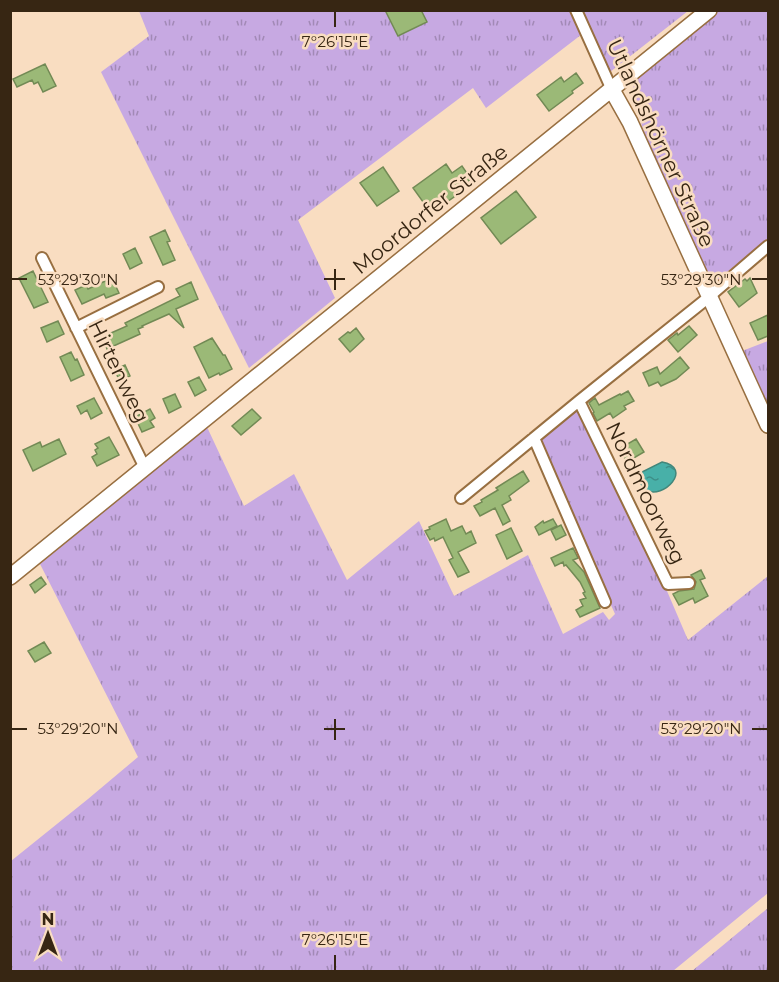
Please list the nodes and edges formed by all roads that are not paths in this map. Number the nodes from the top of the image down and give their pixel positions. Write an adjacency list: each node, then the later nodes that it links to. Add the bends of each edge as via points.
1 (576, 10): 3 (street, Utlandshörner Straße)
2 (709, 10): 3 (street, Moordorfer Straße)
3 (612, 90): 7 (street, Utlandshörner Straße); 12 (street, Moordorfer Straße)
4 (768, 246): 7 (street)
5 (42, 258): 8 (street, Hirtenweg)
6 (158, 286): 8 (street)
7 (709, 296): 9 (street); 10 (street, Utlandshörner Straße)
8 (76, 328): 12 (street, Hirtenweg)
9 (579, 401): 11 (street); 15 (street, Nordmoorweg, via 668,584)
10 (768, 425)
11 (534, 438): 13 (street); 16 (street)
12 (145, 468): 14 (street, Moordorfer Straße)
13 (461, 498)
14 (10, 577)
15 (689, 583)
16 (604, 602)

